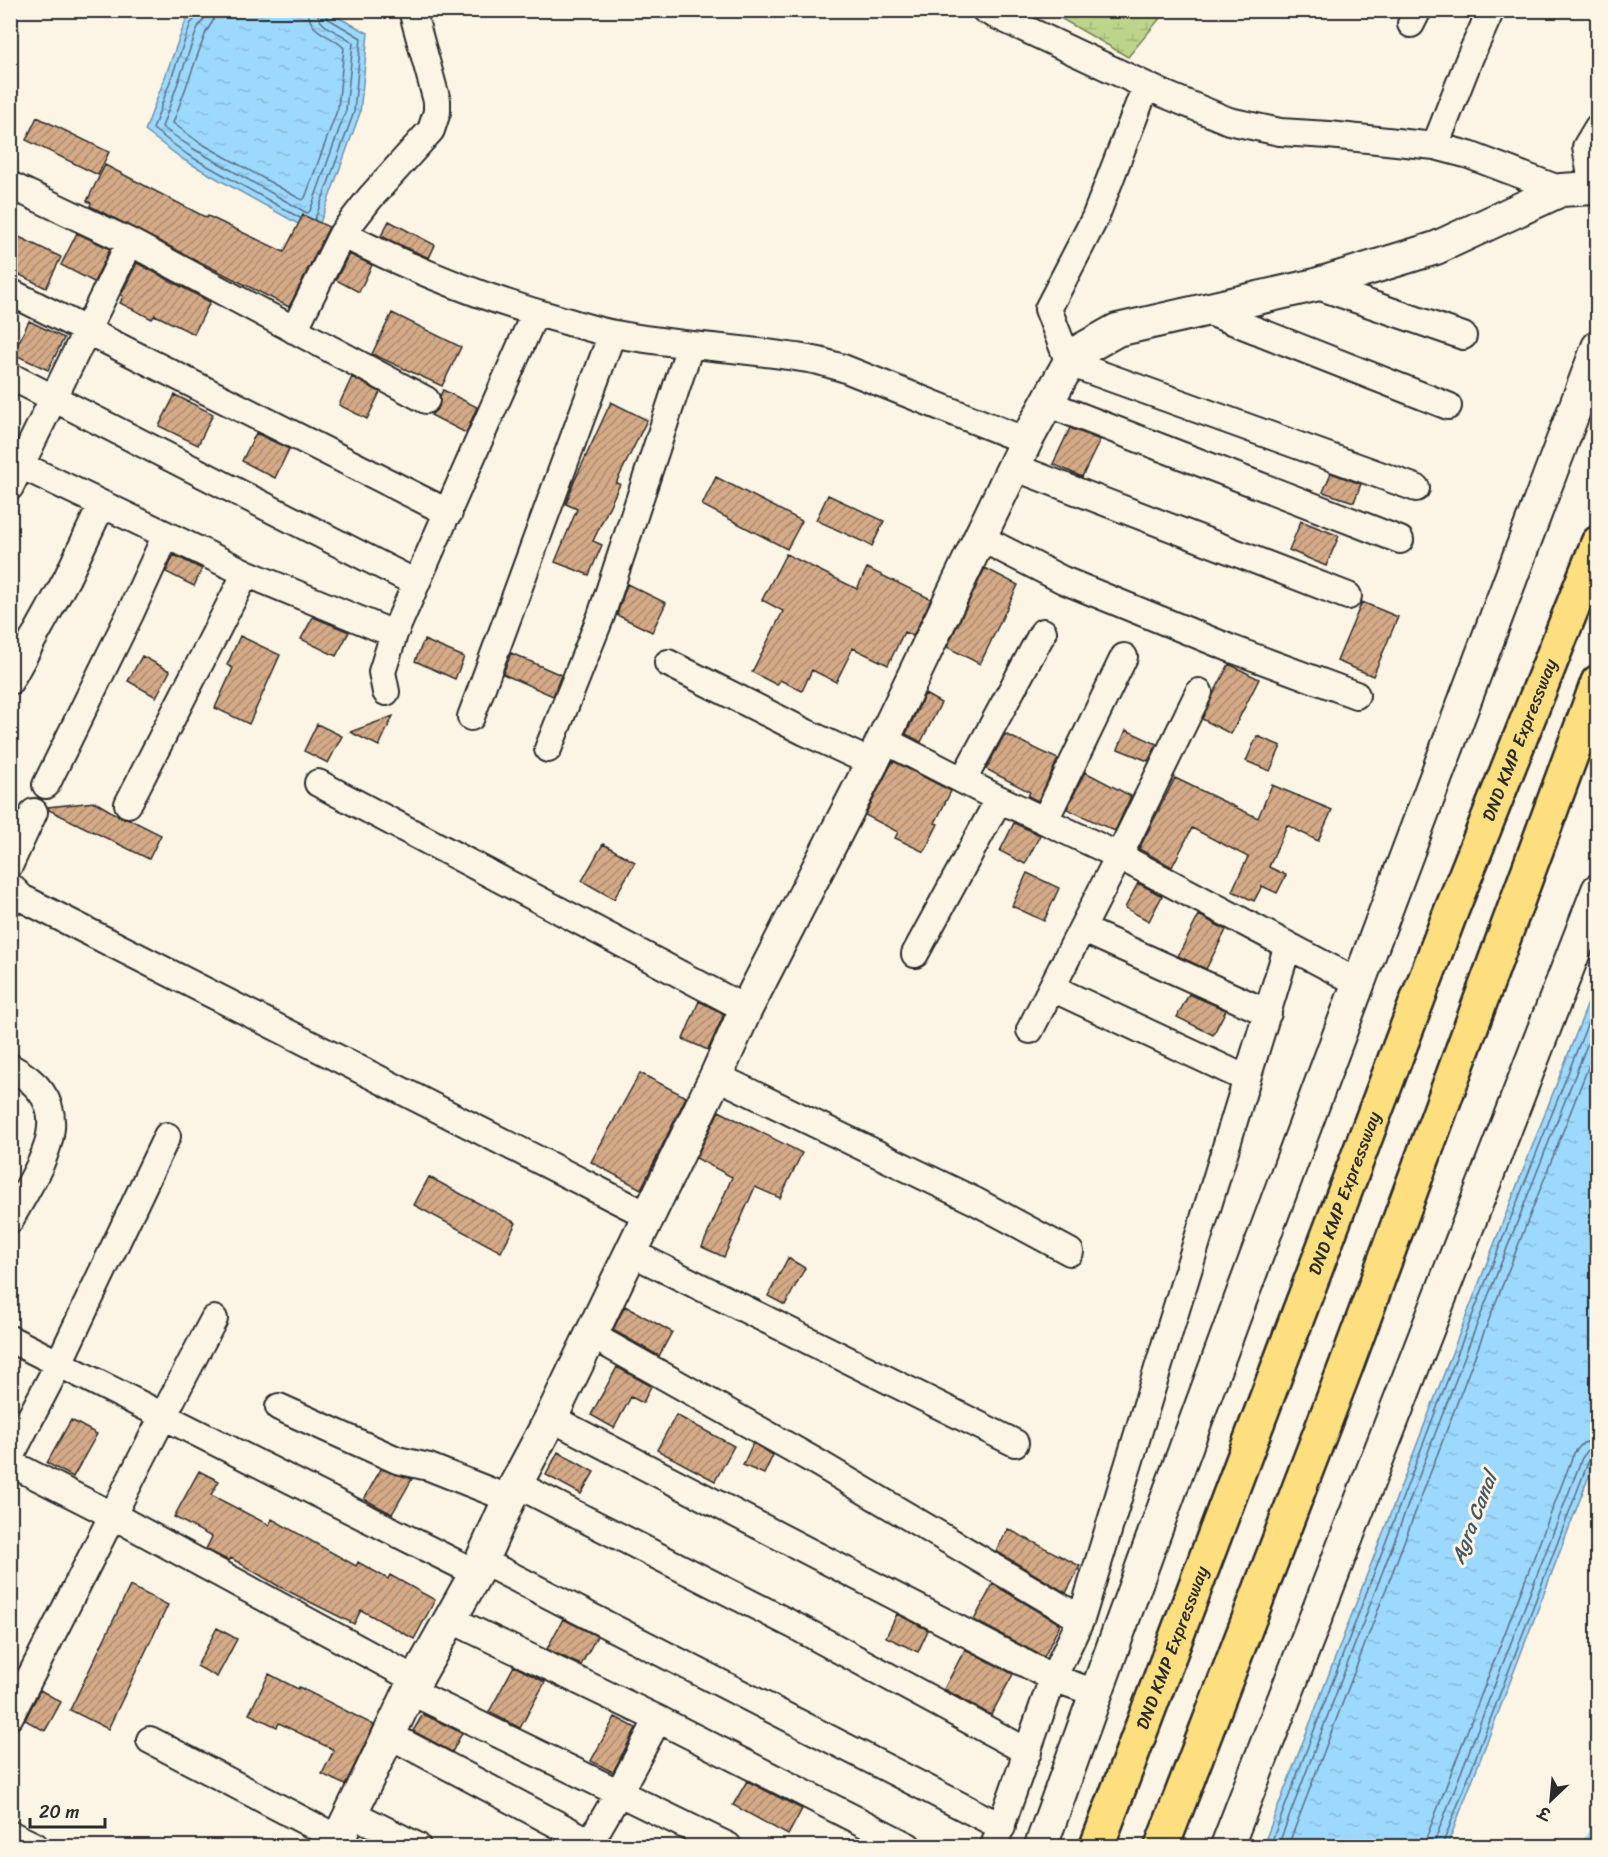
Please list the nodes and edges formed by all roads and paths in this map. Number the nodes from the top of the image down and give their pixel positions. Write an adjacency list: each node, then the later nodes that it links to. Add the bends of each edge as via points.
1 (412, 10): 10 (street, via 435,88 434,121 431,130)
2 (985, 10): 4 (street)
3 (1491, 10): 6 (street)
4 (1146, 86): 6 (street, via 1228,121 1280,132); 22 (street, via 1095,218 1048,309)
5 (1598, 127): 8 (street, via 1586,147)
6 (1435, 146): 9 (street)
7 (10, 185): 11 (street)
8 (1595, 189): 9 (street)
9 (1561, 190): 12 (street, via 1436,248)
10 (342, 234): 15 (street, via 445,282); 16 (street)
11 (130, 242): 16 (street); 17 (street)
12 (1315, 285): 14 (street); 19 (street)
13 (10, 292): 17 (street)
14 (1207, 311): 22 (street, via 1117,330 1083,349); 27 (street)
15 (535, 313): 18 (street); 32 (street)
16 (294, 330): 25 (street)
17 (86, 331): 24 (street); 32 (street)
18 (612, 334): 20 (street); 49 (street)
19 (1463, 336)
20 (690, 346): 28 (street, via 819,361 843,368); 50 (street, via 601,616)
21 (1598, 347): 66 (street)
22 (1069, 363): 26 (street); 30 (street)
23 (10, 376): 24 (street)
24 (52, 398): 29 (street); 38 (street)
25 (426, 400)
26 (1046, 403): 28 (street); 35 (street)
27 (1448, 406)
28 (1020, 454): 34 (street); 39 (street)
29 (14, 471): 31 (street)
30 (1416, 488)
31 (102, 504): 33 (street); 44 (street, via 67,578)
32 (449, 513): 38 (street)
33 (166, 535): 37 (street); 54 (street)
34 (979, 537): 48 (street, via 1063,580); 51 (street)
35 (1400, 540)
36 (1598, 543): 112 (highway, DND KMP Expressway, via 1450,914)
37 (246, 573): 41 (street); 56 (street)
38 (416, 583): 41 (street)
39 (1348, 596)
40 (1043, 632): 52 (street)
41 (394, 634): 46 (street, via 381,672)
42 (1124, 657): 58 (street)
43 (668, 663): 51 (street, via 795,727)
44 (10, 681)
45 (1598, 682): 113 (highway, via 1342,1377)
46 (386, 692)
47 (1199, 692): 59 (street)
48 (1356, 695)
49 (471, 717)
50 (548, 749)
51 (878, 752): 52 (street); 68 (street)
52 (963, 780): 55 (street)
53 (318, 783): 68 (street)
54 (46, 785)
55 (999, 799): 58 (street); 65 (street)
56 (128, 804)
57 (34, 812): 60 (street)
58 (1045, 820): 59 (street)
59 (1119, 856): 63 (street); 64 (street)
60 (10, 864)
61 (10, 886): 75 (street, via 22,898)
62 (1598, 890): 114 (street)
63 (1082, 929): 67 (street); 69 (street)
64 (1288, 945): 66 (street); 69 (street)
65 (915, 954)
66 (1359, 983): 96 (street)
67 (1052, 988): 70 (street); 73 (street)
68 (746, 1009): 72 (street)
69 (1268, 1013): 73 (street)
70 (1030, 1030)
71 (10, 1068): 76 (street, via 28,1077 44,1095 52,1124 46,1151)
72 (716, 1076): 75 (street); 78 (street, via 975,1201)
73 (1246, 1079): 93 (street)
74 (167, 1136): 82 (street)
75 (647, 1215): 77 (street)
76 (11, 1219)
77 (630, 1252): 80 (street); 86 (street)
78 (1070, 1252)
79 (214, 1319): 84 (street)
80 (591, 1335): 85 (street); 93 (street, via 818,1463)
81 (10, 1339): 82 (street)
82 (58, 1363): 84 (street); 87 (street)
83 (279, 1407): 89 (street, via 397,1460)
84 (162, 1416): 90 (street); 91 (street)
85 (550, 1418): 89 (street); 94 (street)
86 (1016, 1443)
87 (10, 1457)
88 (10, 1463): 90 (street)
89 (513, 1491): 91 (street); 101 (street, via 798,1629)
90 (114, 1516): 95 (street); 97 (street)
91 (479, 1567): 92 (street); 105 (street)
92 (450, 1619): 95 (street); 98 (street)
93 (1081, 1619): 94 (street)
94 (1053, 1678): 96 (street); 101 (street)
95 (413, 1686): 99 (street); 102 (street)
96 (1096, 1693): 111 (street)
97 (10, 1716)
98 (658, 1719): 102 (street); 110 (street)
99 (389, 1735): 103 (street); 106 (street)
100 (150, 1740): 103 (street)
101 (1028, 1752): 105 (street)
102 (618, 1794): 106 (street); 109 (street)
103 (342, 1833): 108 (street)
104 (10, 1834): 107 (street)
105 (998, 1837)
106 (592, 1845)
107 (34, 1846)
108 (417, 1846)
109 (728, 1846)
110 (908, 1846)
111 (1041, 1846)
112 (1097, 1846)
113 (1162, 1846)
114 (1227, 1846)

